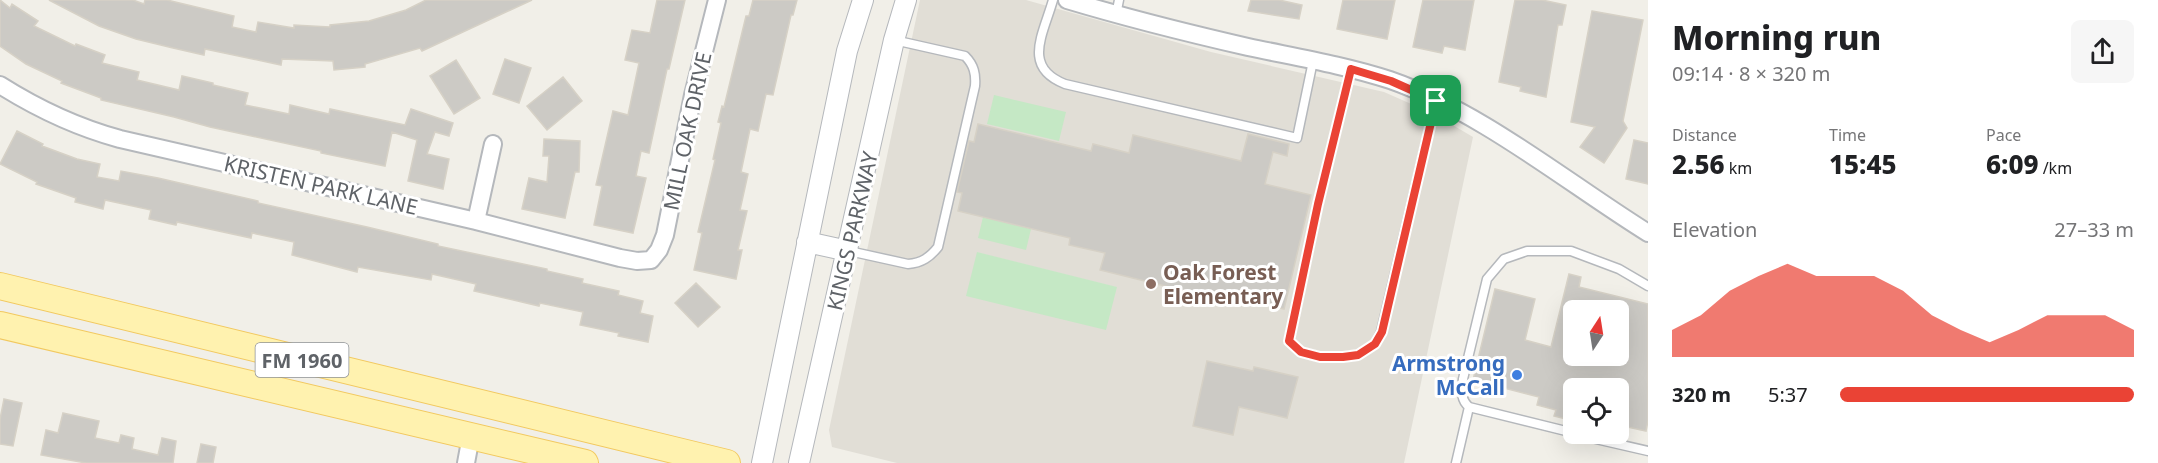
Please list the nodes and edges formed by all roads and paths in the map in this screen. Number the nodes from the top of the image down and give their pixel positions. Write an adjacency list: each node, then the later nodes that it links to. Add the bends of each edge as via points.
1 (717, 0): 17 (street, MILL OAK DRIVE, via 665,235)
2 (863, 0): 15 (street, KINGS PARKWAY, via 847,51)
3 (906, 0): 7 (street, KINGS PARKWAY)
4 (1053, 0): 8 (lane, via 1037,54 1051,78 1065,84 1297,138)
5 (1067, 0): 6 (street)
6 (1118, 7): 8 (street, via 1214,39)
7 (894, 40): 16 (street, KINGS PARKWAY); 16 (lane, via 965,56 974,69 975,86 938,246 917,264)
8 (1312, 61): 9 (street)
9 (1351, 69): 11 (street); 11 (lane, via 1289,341 1301,352 1320,357 1358,355 1375,344 1382,332)
10 (0, 85): 13 (street, KRISTEN PARK LANE, via 59,119 100,134)
11 (1436, 101): 14 (street, via 1477,122)
12 (492, 144): 13 (street)
13 (476, 221): 17 (street, KRISTEN PARK LANE, via 620,258)
14 (1648, 233)
15 (807, 242): 16 (street); 29 (street, KINGS PARKWAY)
16 (848, 251): 30 (street, KINGS PARKWAY)
17 (651, 260)
18 (0, 286): 28 (main road, FM 1960 / FM 1960)
19 (1648, 286): 21 (lane, via 1619,269 1571,251 1527,251 1504,260 1487,279 1463,379 1461,393)
20 (0, 325): 23 (main road, FM 1960 / FM 1960)
21 (1469, 407): 22 (lane); 31 (lane)
22 (1563, 430)
23 (471, 436): 26 (street); 27 (main road, FM 1960 / FM 1960)
24 (1619, 444): 25 (lane)
25 (1648, 451)
26 (466, 463)
27 (585, 463)
28 (727, 463)
29 (762, 463)
30 (800, 463)
31 (1456, 463)

